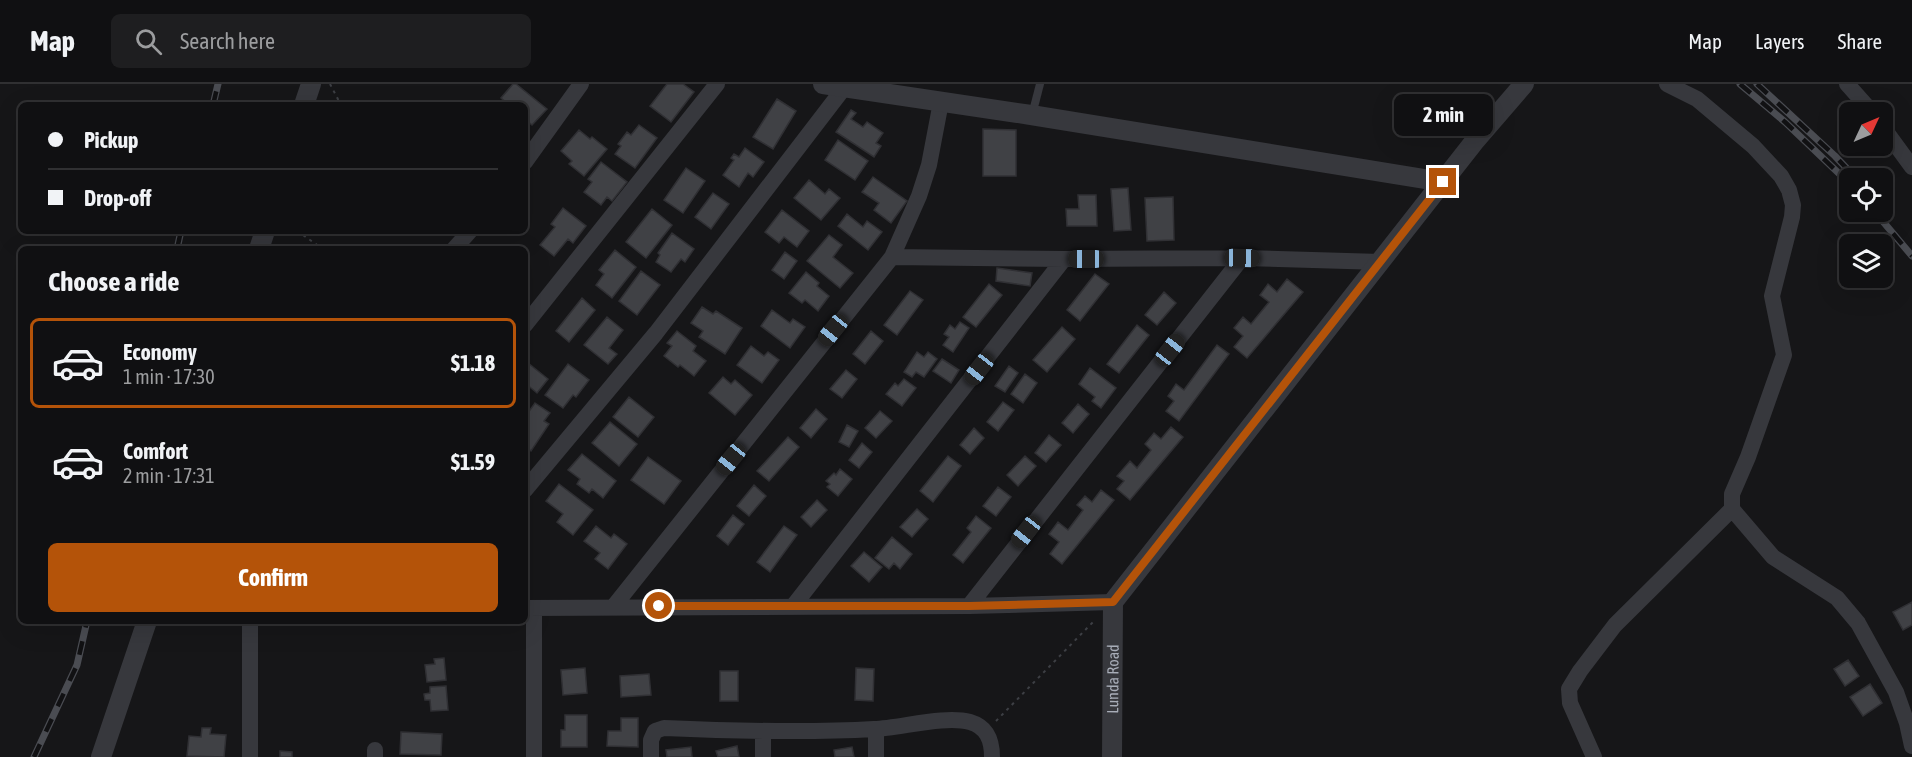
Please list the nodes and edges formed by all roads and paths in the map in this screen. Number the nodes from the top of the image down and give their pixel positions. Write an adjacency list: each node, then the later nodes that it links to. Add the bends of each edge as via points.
1 (310, 84): 11 (street)
2 (330, 84): 12 (path)
3 (581, 84): 17 (street)
4 (717, 84): 28 (street)
5 (823, 84): 10 (street)
6 (1040, 84): 15 (lane)
7 (1524, 84): 19 (street)
8 (1667, 84): 30 (street, via 1697,99 1753,146 1781,176 1793,205 1772,296 1784,355 1732,494)
9 (1847, 84): 14 (street)
10 (844, 88): 13 (street); 29 (street, via 656,333)
11 (305, 102)
12 (339, 102)
13 (941, 102): 15 (street); 24 (street, via 926,175)
14 (1863, 102)
15 (1031, 115): 19 (street)
16 (1893, 141): 18 (street)
17 (528, 158)
18 (1912, 167)
19 (1443, 182): 27 (street)
20 (302, 234): 22 (path)
21 (467, 234): 23 (street)
22 (320, 246)
23 (457, 246)
24 (892, 257): 26 (street); 33 (street)
25 (1242, 258): 26 (street); 27 (street); 34 (street)
26 (1064, 259): 32 (street)
27 (1380, 262): 31 (street)
28 (528, 321)
29 (528, 486)
30 (1732, 509): 41 (street, via 1773,557 1837,598 1858,623 1896,692); 50 (street, via 1615,625 1569,689 1570,703)
31 (1113, 602): 34 (street); 40 (path); 49 (street, Lunda Road)
32 (794, 605): 33 (street); 34 (street)
33 (614, 606): 35 (street)
34 (969, 606)
35 (529, 608): 44 (street)
36 (146, 624): 42 (street)
37 (250, 624): 43 (street)
38 (876, 729): 39 (street); 40 (street, via 966,721); 47 (street)
39 (763, 732): 45 (street, via 664,728 655,731); 46 (street)
40 (986, 732): 48 (street, via 992,744)
41 (1912, 746)
42 (101, 757)
43 (250, 757)
44 (534, 757)
45 (651, 757)
46 (763, 757)
47 (876, 757)
48 (992, 757)
49 (1112, 757)
50 (1594, 757)

